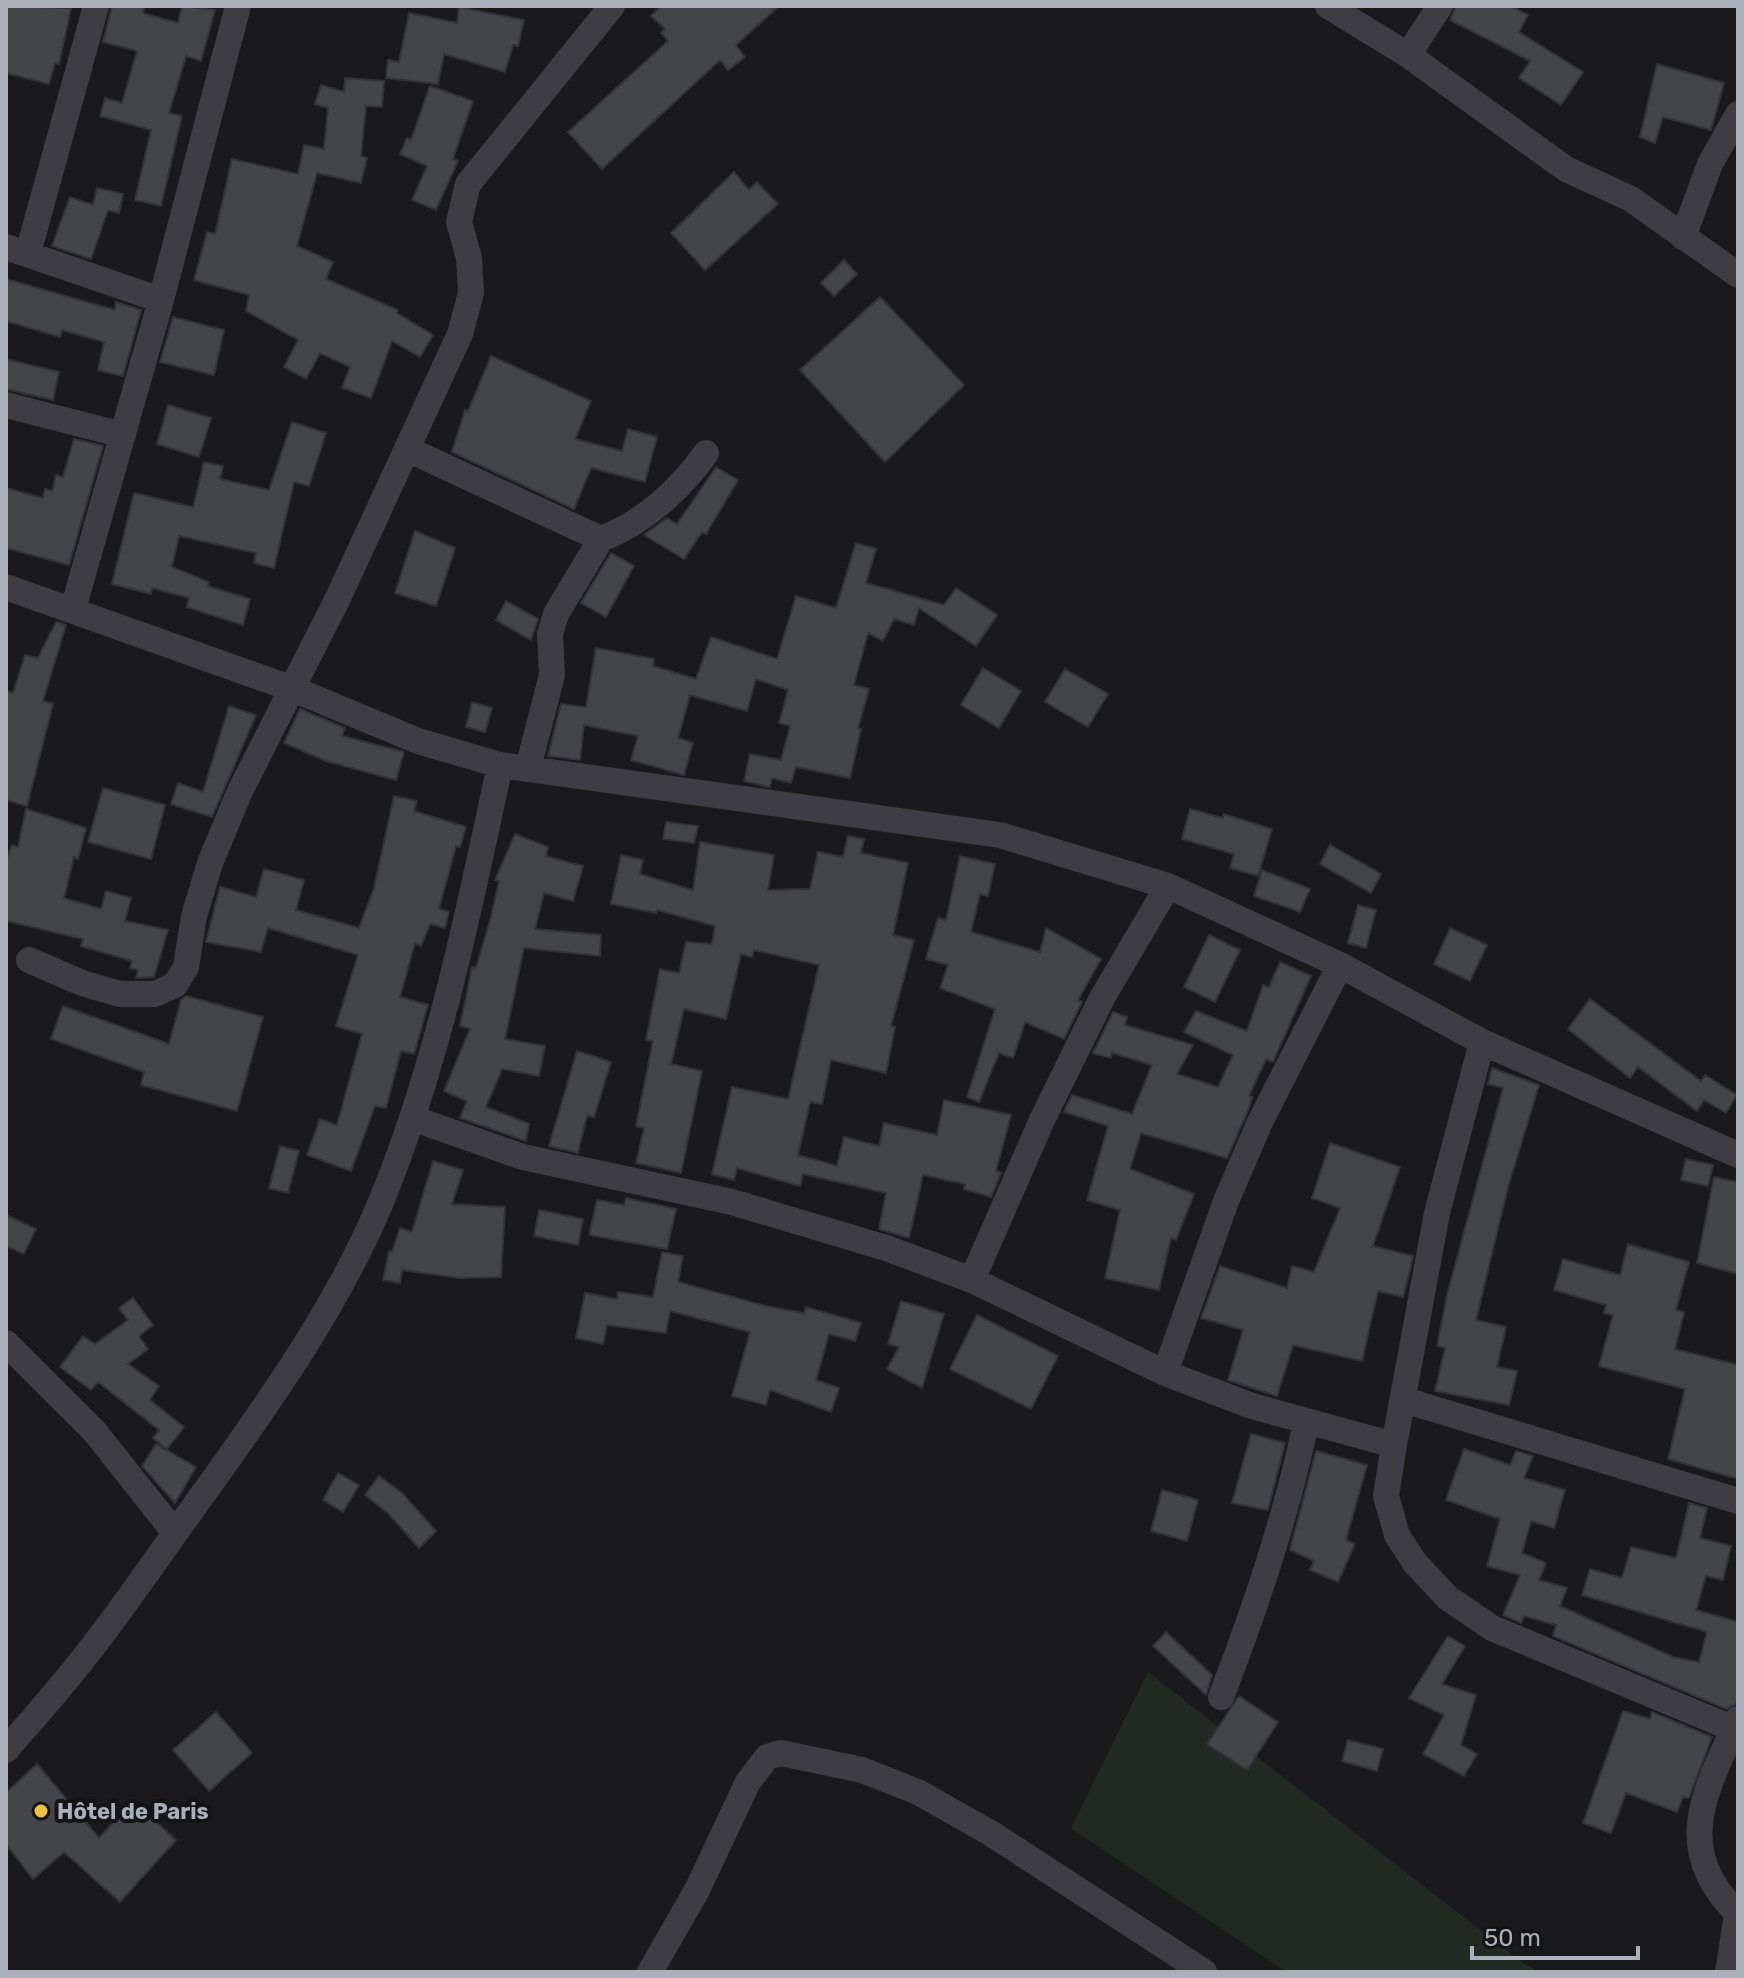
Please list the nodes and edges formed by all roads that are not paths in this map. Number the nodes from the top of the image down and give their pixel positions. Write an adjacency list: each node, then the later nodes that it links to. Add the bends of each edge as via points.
1 (96, 6): 9 (street)
2 (238, 6): 11 (street)
3 (612, 6): 14 (street, via 468,184 459,222 471,293 460,334)
4 (1328, 6): 6 (street)
5 (1440, 6): 6 (street)
6 (1408, 55): 8 (street, via 1566,169 1631,199)
7 (1738, 114): 8 (street, via 1710,164)
8 (1683, 237): 10 (street)
9 (17, 250): 11 (street)
10 (1738, 275)
11 (161, 300): 13 (street)
12 (6, 405): 13 (street)
13 (123, 435): 18 (street)
14 (407, 449): 16 (street); 19 (street)
15 (706, 453): 16 (street, via 677,489 636,522)
16 (601, 539): 21 (street, via 556,614 550,634 552,675)
17 (6, 587): 18 (street)
18 (73, 609): 19 (street)
19 (293, 689): 20 (street, via 418,741); 23 (street, via 210,863 186,967 175,985 155,994 120,994)
20 (500, 765): 21 (street); 26 (street)
21 (528, 768): 22 (street, via 1000,835)
22 (1168, 886): 24 (street); 28 (street, via 1102,998)
23 (29, 960)
24 (1340, 965): 25 (street); 30 (street, via 1226,1201)
25 (1482, 1042): 27 (street); 31 (street, via 1437,1213)
26 (412, 1118): 28 (street, via 523,1157 732,1202); 35 (street, via 382,1198 333,1299 280,1387)
27 (1738, 1155)
28 (972, 1280): 30 (street)
29 (6, 1343): 35 (street, via 95,1432)
30 (1165, 1373): 32 (street)
31 (1404, 1400): 33 (street); 34 (street)
32 (1306, 1423): 33 (street); 36 (street, via 1262,1590)
33 (1394, 1445): 37 (street, via 1386,1496 1397,1535 1448,1598 1492,1628)
34 (1738, 1501)
35 (175, 1533): 38 (street, via 63,1685)
36 (1221, 1697)
37 (1736, 1724): 39 (street, via 1702,1806 1699,1851 1713,1889)
38 (8, 1747)
39 (1738, 1914): 42 (street)
40 (650, 1972): 41 (street, via 703,1879 748,1782 767,1757 781,1753 862,1770 918,1792)
41 (1204, 1972)
42 (1728, 1972)

